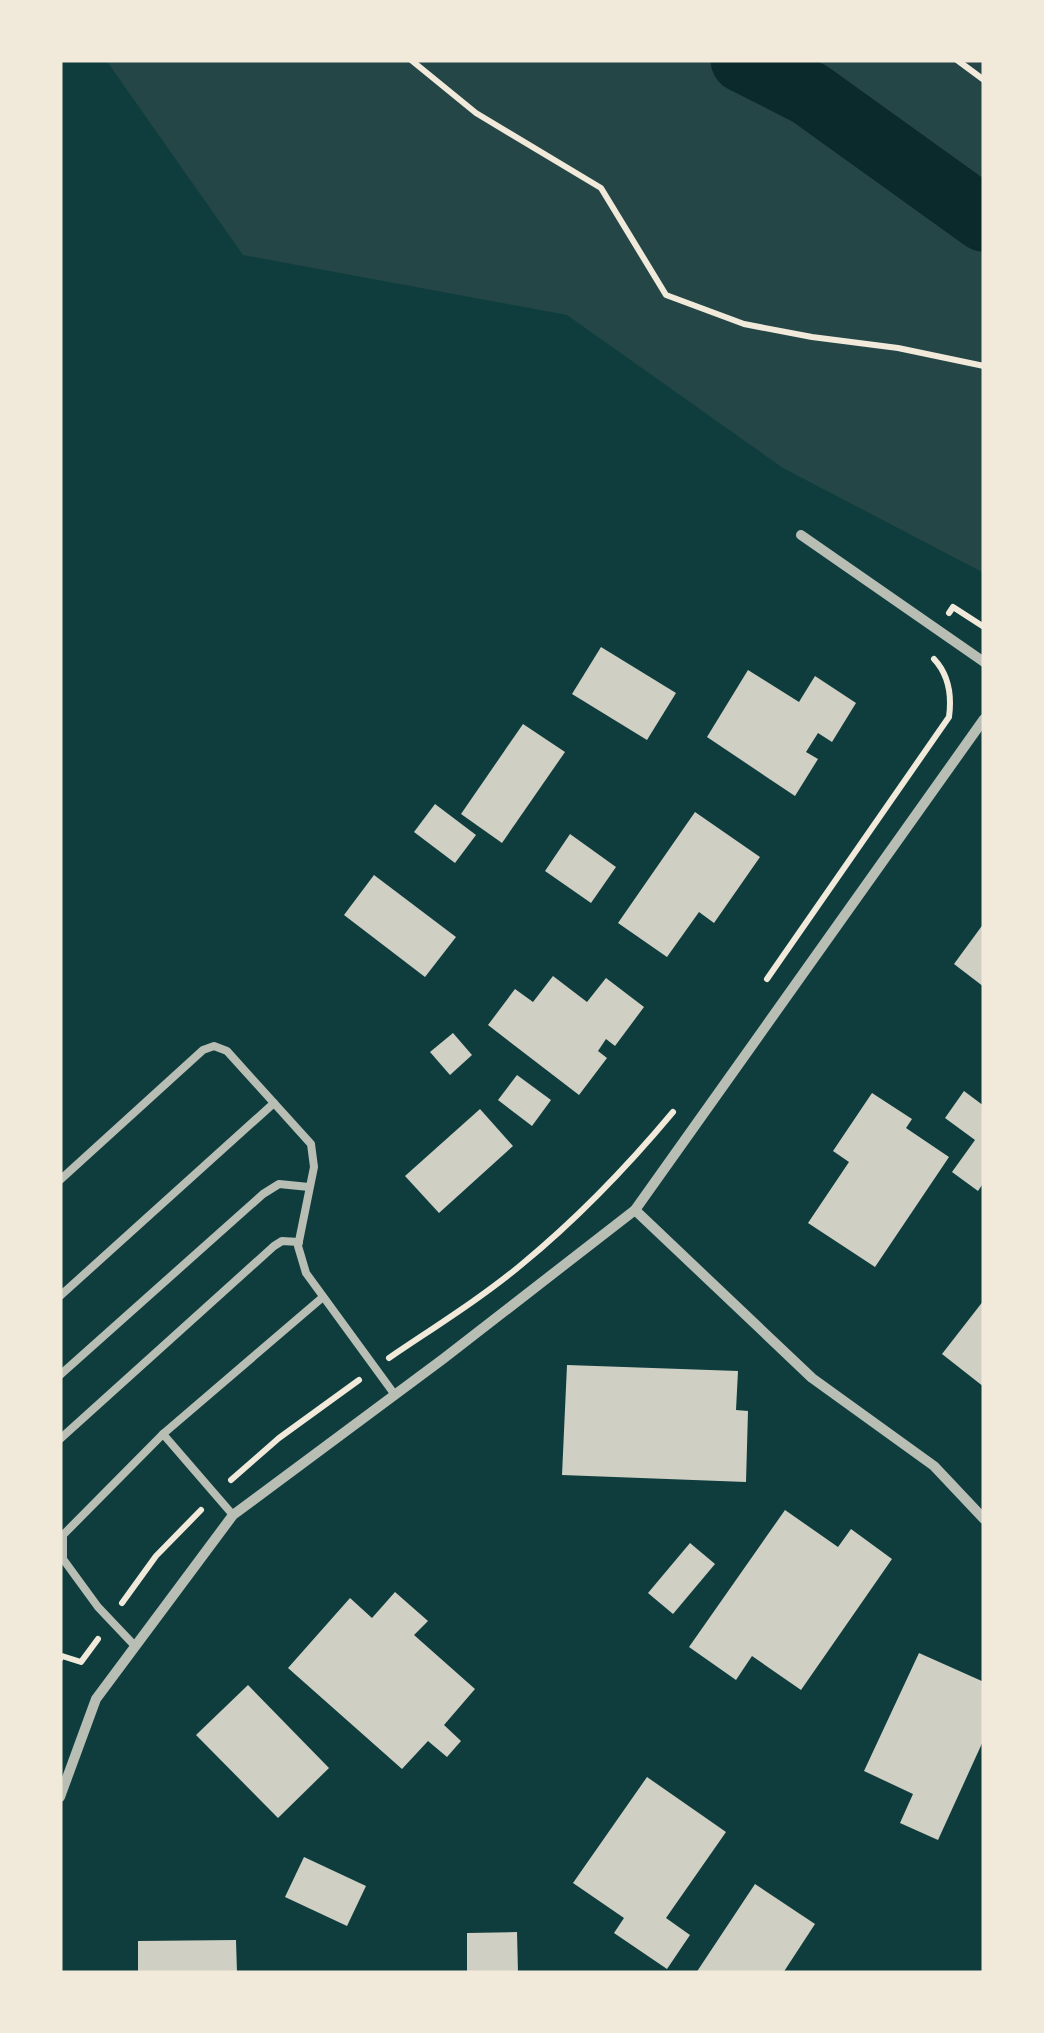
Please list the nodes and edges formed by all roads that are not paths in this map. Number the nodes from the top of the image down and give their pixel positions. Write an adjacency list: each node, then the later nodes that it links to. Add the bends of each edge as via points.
1 (801, 535): 2 (street)
2 (984, 662)
3 (984, 720): 7 (street)
4 (274, 1103): 5 (lane, via 227,1051 214,1046); 6 (lane, via 311,1144); 9 (lane)
5 (60, 1180)
6 (309, 1187): 8 (lane); 11 (lane, via 280,1184 263,1194)
7 (635, 1210): 12 (street); 16 (street, via 812,1378 934,1466)
8 (298, 1242): 10 (lane, via 306,1273); 14 (lane, via 274,1246)
9 (60, 1296)
10 (324, 1297): 12 (lane); 13 (lane)
11 (60, 1375)
12 (395, 1395): 15 (street)
13 (163, 1434): 15 (lane); 17 (lane, via 62,1536 63,1558)
14 (60, 1439)
15 (234, 1514): 17 (street)
16 (984, 1519)
17 (136, 1646): 18 (street, via 96,1698)
18 (60, 1797)

